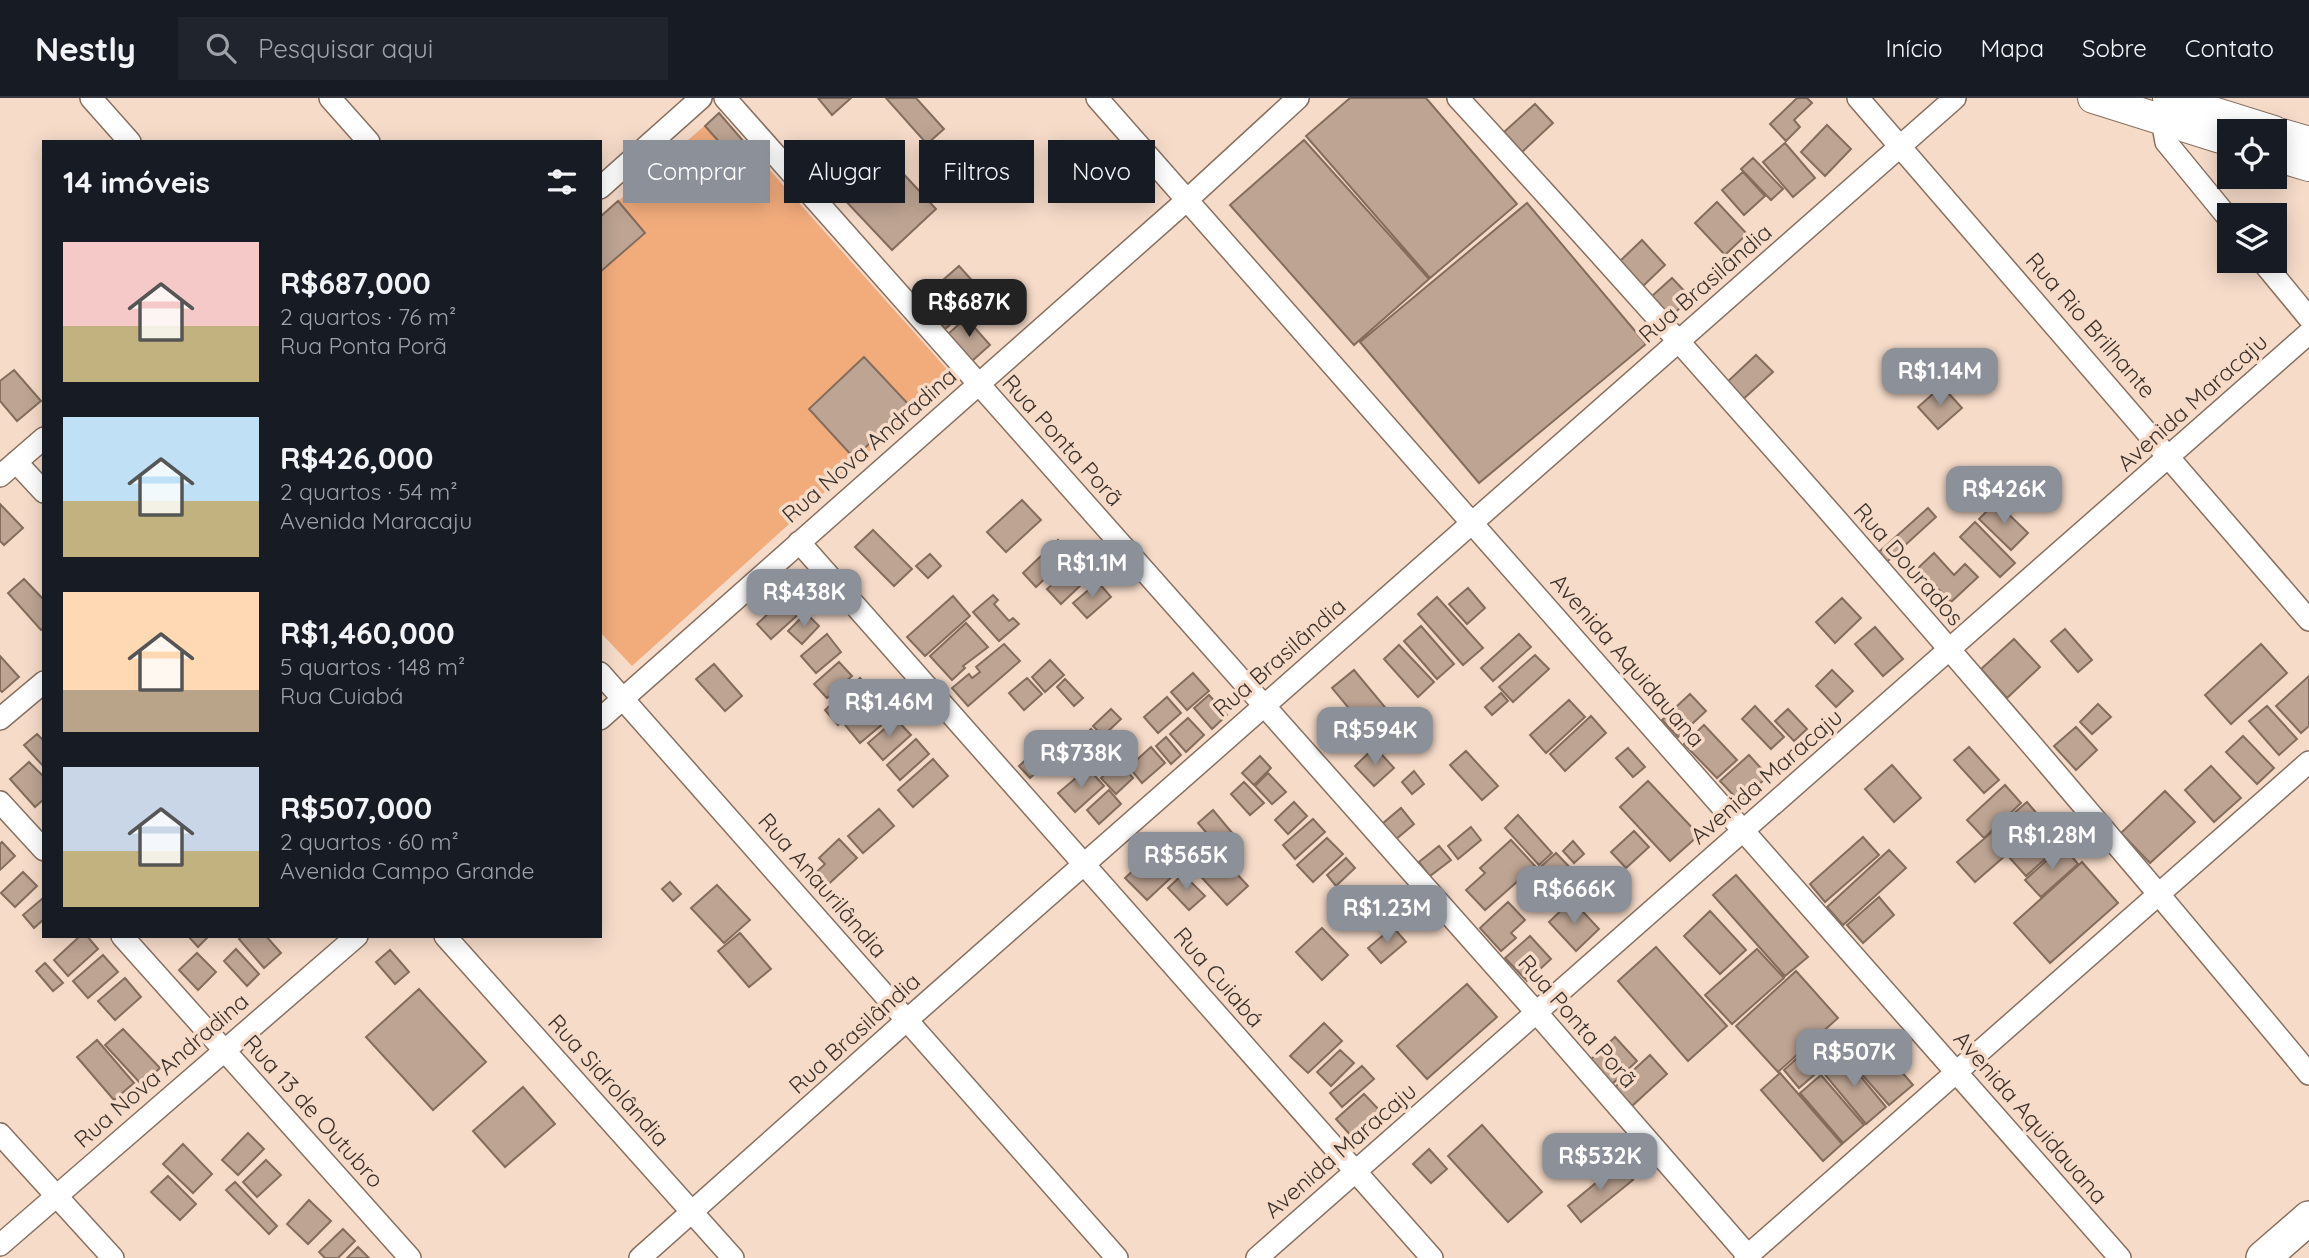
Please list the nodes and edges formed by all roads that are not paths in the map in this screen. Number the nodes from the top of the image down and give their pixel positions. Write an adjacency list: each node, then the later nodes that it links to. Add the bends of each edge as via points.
1 (91, 98): 15 (street)
2 (330, 98): 16 (street)
3 (701, 98): 21 (street)
4 (725, 98): 28 (street, Rua Ponta Porã)
5 (1097, 98): 22 (street, Avenida Aquidauana)
6 (1298, 98): 22 (street, Rua Nova Andradina)
7 (1458, 98): 27 (street, Rua Dourados)
8 (1858, 98): 18 (street, Rua Rio Brilhante)
9 (1955, 98): 18 (street, Rua Brasilândia)
10 (2093, 98): 11 (street)
11 (2165, 105): 12 (street); 13 (street); 23 (street, via 2166,142)
12 (2224, 119)
13 (2217, 134)
14 (2287, 135): 17 (street)
15 (128, 140)
16 (367, 140)
17 (2309, 142)
18 (1900, 146): 27 (street, Rua Brasilândia); 30 (street, Rua Rio Brilhante)
19 (2287, 160): 20 (street)
20 (2309, 166)
21 (602, 186)
22 (1187, 200): 28 (street, Rua Nova Andradina); 33 (street, Avenida Aquidauana)
23 (2217, 204)
24 (2272, 273): 25 (street)
25 (2309, 318)
26 (2309, 332): 30 (street, Avenida Maracaju)
27 (1679, 341): 33 (street, Rua Brasilândia); 36 (street, Rua Dourados)
28 (978, 384): 34 (street, Rua Nova Andradina); 40 (street, Rua Ponta Porã)
29 (42, 440): 31 (street)
30 (2170, 457): 35 (street, Rua Rio Brilhante); 36 (street, Avenida Maracaju)
31 (8, 469): 32 (street)
32 (42, 491)
33 (1472, 523): 40 (street, Rua Brasilândia); 45 (street, Avenida Aquidauana)
34 (799, 542): 39 (street, Rua Nova Andradina); 47 (street, Rua Cuiabá)
35 (2309, 620)
36 (1949, 650): 45 (street, Avenida Maracaju); 48 (street, Rua Dourados)
37 (602, 675): 39 (street, Rua Anaurilândia)
38 (42, 684): 42 (street)
39 (622, 699): 41 (street, Rua Nova Andradina); 53 (street, Rua Anaurilândia)
40 (1264, 706): 47 (street, Rua Brasilândia); 52 (street, Rua Ponta Porã)
41 (602, 717)
42 (0, 719)
43 (2309, 762): 48 (street)
44 (0, 802): 46 (street)
45 (1743, 830): 52 (street, Avenida Maracaju); 55 (street, Avenida Aquidauana)
46 (42, 848)
47 (1084, 864): 53 (street, Rua Brasilândia); 58 (street, Rua Cuiabá)
48 (2159, 895): 55 (street); 56 (street, Rua Dourados)
49 (124, 938): 54 (street, Rua 13 de Outubro)
50 (355, 938): 54 (street, Rua Nova Andradina)
51 (447, 938): 60 (street, Rua Sidrolândia)
52 (1536, 1012): 58 (street, Avenida Maracaju); 63 (street, Rua Ponta Porã)
53 (907, 1020): 60 (street, Rua Brasilândia); 68 (street, Rua Anaurilândia)
54 (224, 1049): 59 (street, Rua Nova Andradina); 65 (street, Rua 13 de Outubro)
55 (1956, 1072): 63 (street); 71 (street, Avenida Aquidauana)
56 (2309, 1074)
57 (0, 1134): 59 (street)
58 (1355, 1171): 69 (street, Avenida Maracaju); 70 (street, Rua Cuiabá)
59 (57, 1196): 62 (street, Rua Nova Andradina); 64 (street)
60 (693, 1213): 66 (street, Rua Brasilândia); 67 (street, Rua Sidrolândia)
61 (2309, 1218): 72 (main road)
62 (0, 1245)
63 (1747, 1257)
64 (113, 1258)
65 (410, 1258)
66 (640, 1258)
67 (733, 1258)
68 (1117, 1258)
69 (1257, 1258)
70 (1432, 1258)
71 (2119, 1258)
72 (2263, 1258)

